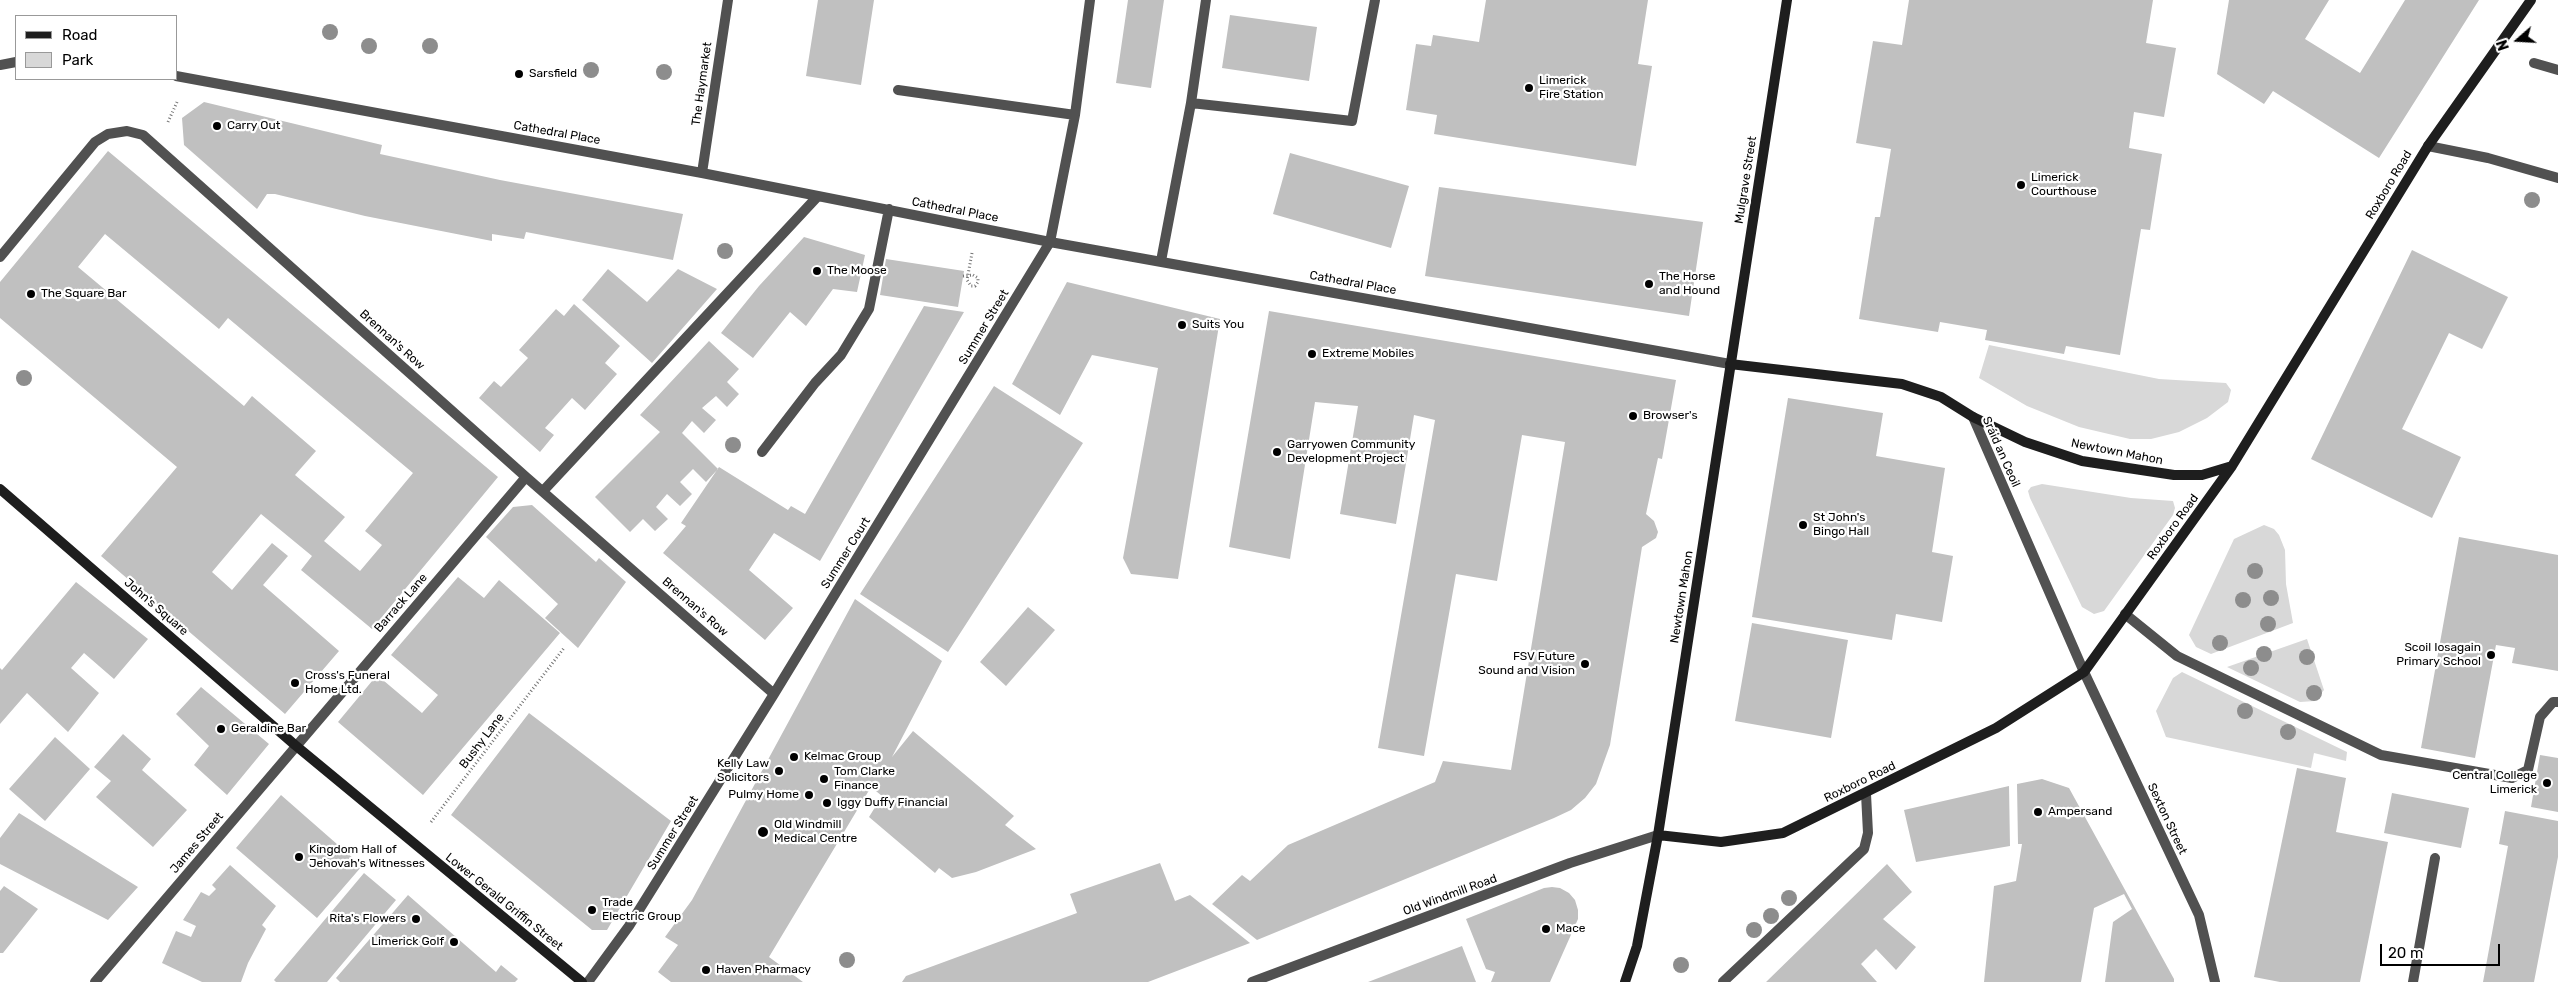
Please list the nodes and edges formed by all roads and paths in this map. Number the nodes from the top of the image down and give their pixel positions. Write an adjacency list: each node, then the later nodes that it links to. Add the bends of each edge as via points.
1 (728, 0): 18 (street, The Haymarket)
2 (1090, 0): 15 (street, Summer Street)
3 (1206, 0): 14 (street)
4 (1374, 0): 14 (street, via 1352,120)
5 (1788, 0): 27 (main road, Mulgrave Street)
6 (2531, 0): 16 (main road, Roxboro Road)
7 (15, 62): 9 (street)
8 (2534, 63): 10 (street)
9 (0, 65)
10 (2558, 70)
11 (178, 76): 12 (street, Cathedral Place)
12 (188, 78): 17 (path); 18 (street, Cathedral Place)
13 (898, 90): 15 (street)
14 (1190, 103): 24 (street)
15 (1075, 115): 22 (street, Summer Street)
16 (2428, 146): 19 (street, via 2488,158); 31 (main road, Roxboro Road)
17 (157, 147): 23 (street, Brennan's Row, via 143,135 127,131 108,134 95,142); 32 (street, Brennan's Row)
18 (702, 172): 20 (street, Cathedral Place)
19 (2558, 178)
20 (818, 196): 21 (street, Cathedral Place); 34 (street)
21 (889, 209): 22 (street, Cathedral Place); 30 (street, via 869,309 841,355)
22 (1050, 242): 24 (street, Cathedral Place); 29 (street, Summer Street)
23 (0, 257)
24 (1161, 261): 27 (street, Cathedral Place)
25 (963, 276): 26 (path, bridge, via 973,275 978,280 975,286 969,286)
26 (968, 279)
27 (1730, 364): 28 (main road, Sráid an Ceoil, via 1902,384 1941,397); 42 (main road, Newtown Mahon)
28 (1973, 417): 31 (main road, Newtown Mahon, via 2025,442 2082,460 2174,475 2202,476); 37 (street, Sráid an Ceoil)
29 (939, 426): 38 (street, Summer Court)
30 (762, 452)
31 (2232, 466): 35 (main road, Roxboro Road)
32 (526, 477): 34 (street, Brennan's Row); 40 (street, Barrack Lane)
33 (0, 489): 40 (main road, John's Square)
34 (544, 490): 38 (street, Brennan's Row)
35 (2124, 614): 37 (main road, Roxboro Road); 39 (street, via 2177,656 2381,755 2512,778 2528,770 2540,717 2553,702)
36 (564, 648): 43 (path, Bushy Lane)
37 (2084, 672): 41 (main road, Roxboro Road, via 1996,728); 51 (street, Sexton Street, via 2199,915)
38 (774, 694): 47 (street, Summer Street, via 629,926)
39 (2558, 702)
40 (295, 745): 43 (main road, Lower Gerald Griffin Street); 45 (street, James Street)
41 (1866, 794): 42 (main road, Roxboro Road, via 1783,833 1721,842); 50 (street, via 1868,833 1864,849)
42 (1658, 835): 48 (street, Old Windmill Road, via 1570,863); 49 (main road, Newtown Mahon, via 1637,946)
43 (414, 845): 46 (main road, Lower Gerald Griffin Street)
44 (2435, 858): 52 (street)
45 (95, 982)
46 (582, 982)
47 (588, 982)
48 (1252, 982)
49 (1625, 982)
50 (1723, 982)
51 (2215, 982)
52 (2413, 982)

